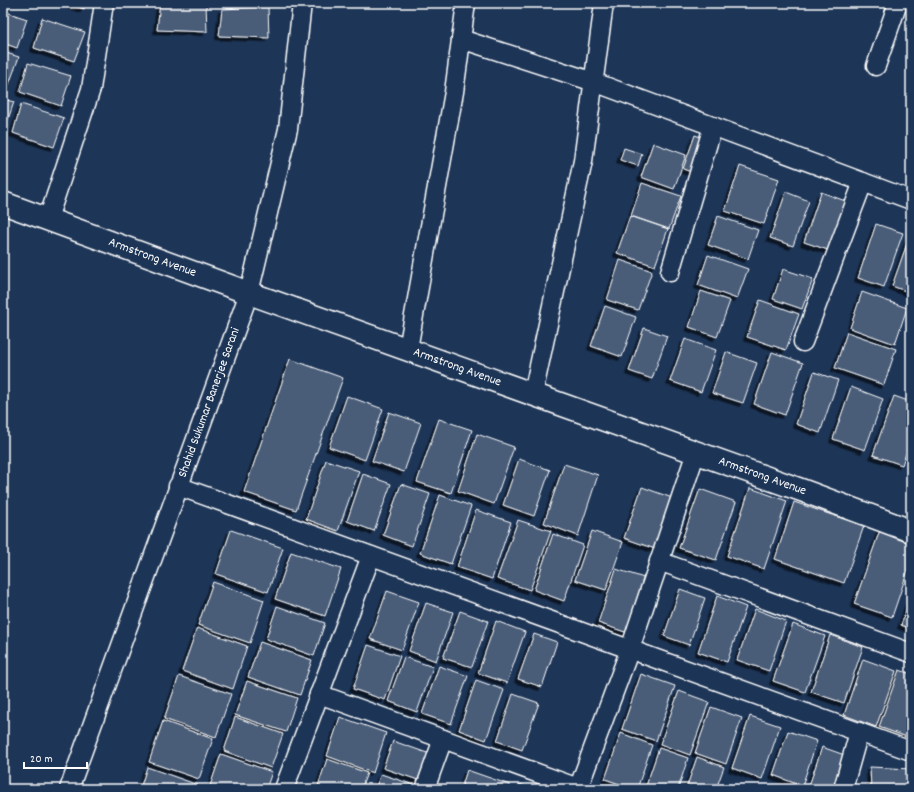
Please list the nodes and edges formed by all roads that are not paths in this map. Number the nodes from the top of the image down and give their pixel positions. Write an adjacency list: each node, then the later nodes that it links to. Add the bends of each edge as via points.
1 (104, 3): 13 (street, via 91,89)
2 (302, 3): 15 (street, Shahid Sukumar Banerjee Sarani, via 288,129)
3 (466, 3): 6 (street)
4 (604, 3): 8 (street)
5 (898, 3): 7 (street)
6 (461, 39): 8 (street); 17 (street, via 454,92)
7 (876, 66)
8 (594, 82): 9 (street); 18 (street, via 583,161)
9 (713, 126): 10 (street); 14 (street)
10 (863, 182): 11 (street); 16 (street)
11 (911, 200)
12 (3, 203): 13 (street, Armstrong Avenue)
13 (48, 219): 15 (street, Armstrong Avenue)
14 (670, 272)
15 (249, 293): 17 (street, Armstrong Avenue); 20 (street, Shahid Sukumar Banerjee Sarani)
16 (803, 342)
17 (408, 349): 18 (street, Armstrong Avenue)
18 (534, 394): 19 (street, Armstrong Avenue)
19 (696, 452): 21 (street, Armstrong Avenue); 23 (street)
20 (178, 486): 22 (street); 30 (street, Shahid Sukumar Banerjee Sarani)
21 (911, 531)
22 (371, 556): 24 (street); 26 (street)
23 (659, 561): 24 (street); 25 (street)
24 (630, 649): 27 (street); 33 (street)
25 (911, 653)
26 (319, 694): 28 (street); 31 (street)
27 (858, 732): 29 (street); 34 (street)
28 (443, 739): 32 (street); 33 (street)
29 (909, 745)
30 (68, 789)
31 (284, 789)
32 (425, 789)
33 (579, 789)
34 (843, 789)

